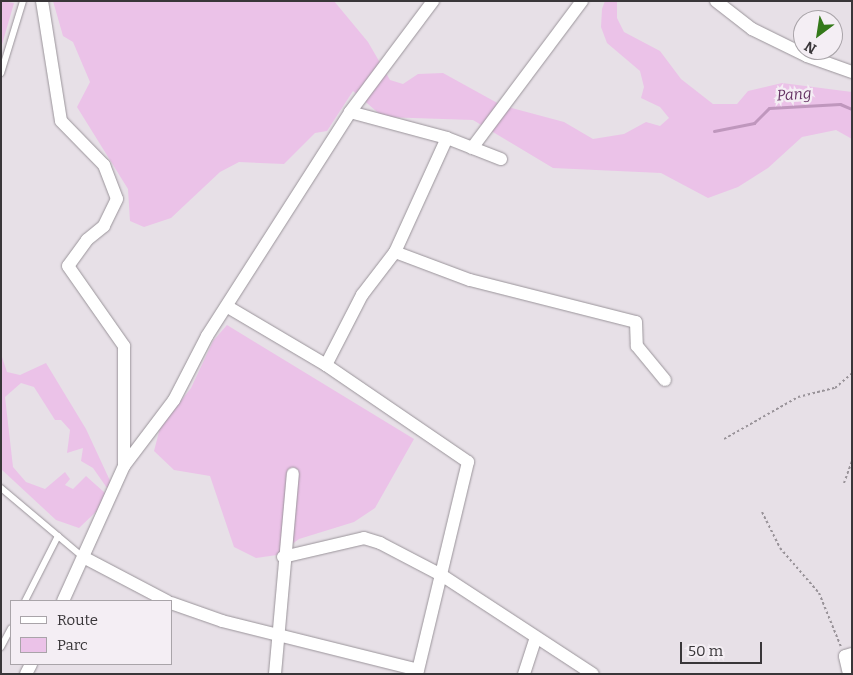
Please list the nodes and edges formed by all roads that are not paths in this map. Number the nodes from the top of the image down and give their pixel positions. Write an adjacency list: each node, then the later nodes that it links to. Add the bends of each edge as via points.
1 (23, 1): 7 (lane)
2 (42, 1): 16 (street, via 61,121 104,165 117,199 104,226 87,240 68,266 124,346)
3 (433, 1): 8 (street)
4 (582, 1): 10 (street)
5 (716, 1): 6 (street, via 752,29 807,56)
6 (852, 72)
7 (1, 73)
8 (350, 112): 9 (street); 13 (street)
9 (447, 138): 10 (street); 12 (street)
10 (472, 148): 11 (street)
11 (501, 159)
12 (394, 252): 14 (street, via 362,295); 15 (street, via 470,280 636,322 637,346)
13 (228, 307): 14 (street); 16 (street, via 174,400)
14 (326, 365): 22 (street, via 468,462)
15 (665, 380)
16 (124, 466): 21 (street)
17 (293, 474): 20 (street)
18 (1, 488): 19 (lane)
19 (58, 536): 21 (lane); 23 (lane)
20 (283, 557): 22 (street, via 364,538); 28 (street)
21 (85, 558): 24 (street); 25 (street)
22 (443, 576): 29 (street); 32 (street)
23 (26, 600)
24 (64, 600)
25 (166, 600)
26 (172, 603): 28 (street)
27 (10, 630): 30 (lane)
28 (280, 635): 32 (street); 33 (street)
29 (536, 638): 34 (street); 35 (street)
30 (1, 648)
31 (848, 655): 36 (street)
32 (417, 672)
33 (275, 674)
34 (524, 674)
35 (593, 674)
36 (849, 674)

